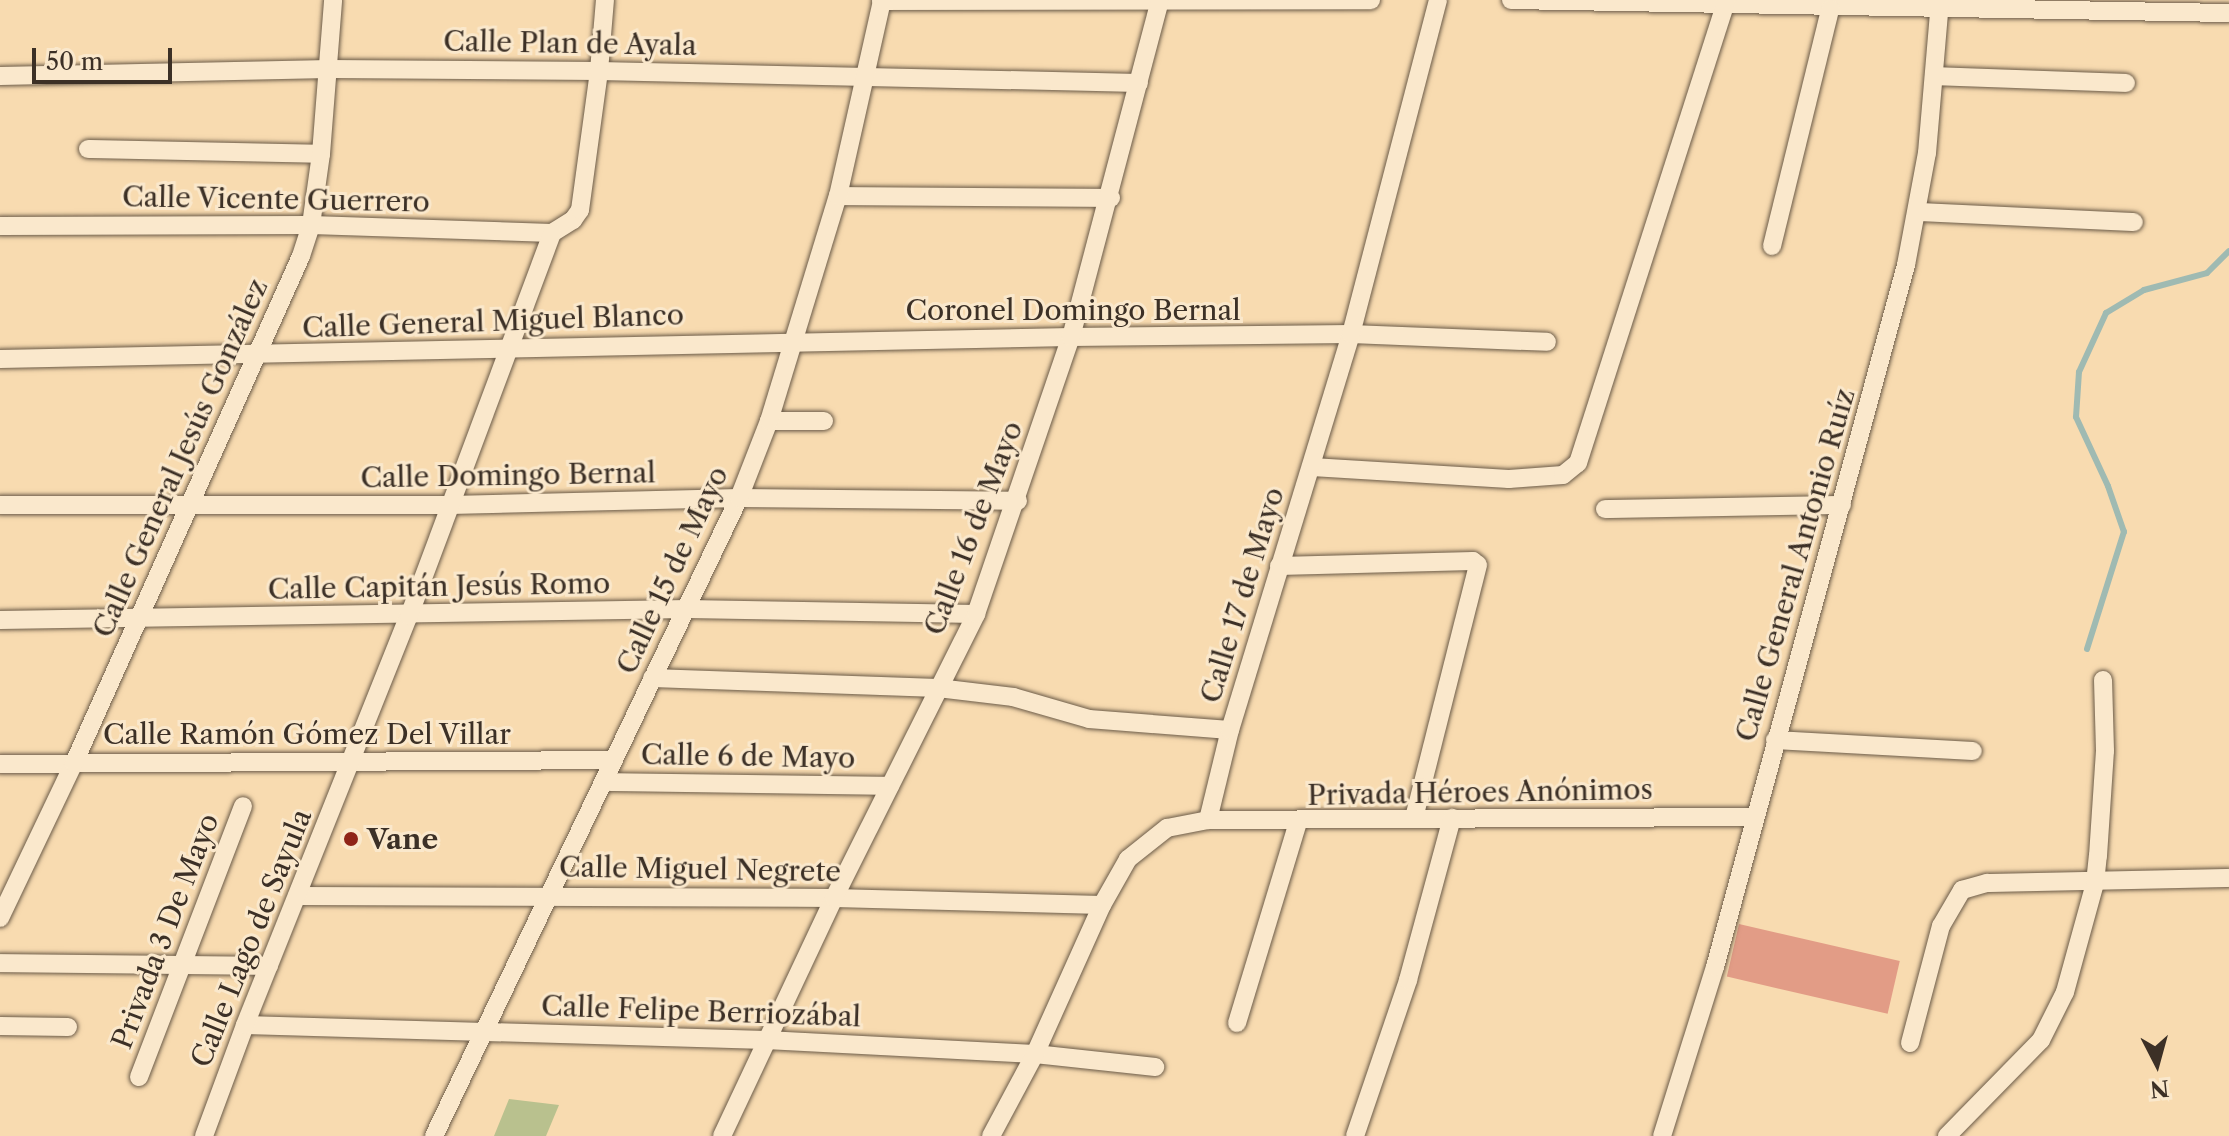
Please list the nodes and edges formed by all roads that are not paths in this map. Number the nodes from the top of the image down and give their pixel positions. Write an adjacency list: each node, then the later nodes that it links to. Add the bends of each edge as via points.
1 (333, 0): 13 (street, Calle General Jesús González)
2 (605, 0): 14 (street)
3 (1371, 0): 7 (street)
4 (1438, 0): 30 (street, Calle 17 de Mayo)
5 (1511, 0): 9 (street)
6 (882, 1): 8 (street); 17 (street, Calle 15 de Mayo)
7 (1244, 1): 8 (street)
8 (1160, 2): 18 (street, Calle 16 de Mayo)
9 (1726, 2): 11 (street); 39 (street, via 1578,463 1563,475 1509,479)
10 (1940, 4): 11 (street); 12 (street); 16 (street, Calle General Antonio Ruíz)
11 (1830, 9): 29 (street)
12 (2229, 13)
13 (329, 69): 14 (street, Calle Plan de Ayala); 15 (street, Calle Plan de Ayala); 21 (street, Calle General Jesús González)
14 (599, 71): 17 (street, Calle Plan de Ayala); 28 (street, via 580,210)
15 (0, 76)
16 (1934, 76): 19 (street); 24 (street, Calle General Antonio Ruíz)
17 (867, 77): 18 (street, Calle Plan de Ayala); 22 (street, Calle 15 de Mayo)
18 (1139, 83): 23 (street, Calle 16 de Mayo)
19 (2126, 83)
20 (88, 149): 21 (street)
21 (321, 154): 26 (street, Calle General Jesús González)
22 (838, 196): 23 (street); 32 (street, Calle 15 de Mayo)
23 (1111, 198): 31 (street, Calle 16 de Mayo)
24 (1918, 212): 25 (street); 44 (street, Calle General Antonio Ruíz)
25 (2134, 222)
26 (311, 225): 27 (street, Calle Vicente Guerrero); 28 (street, Calle Vicente Guerrero); 35 (street, Calle General Jesús González)
27 (0, 226)
28 (552, 233): 34 (street, Calle Lago de Sayula)
29 (1772, 246)
30 (1351, 334): 31 (street, Coronel Domingo Bernal); 33 (street, Coronel Domingo Bernal); 39 (street, Calle 17 de Mayo)
31 (1071, 337): 32 (street, Coronel Domingo Bernal); 41 (street, Calle 16 de Mayo)
32 (795, 341): 34 (street, Calle General Miguel Blanco); 37 (street, Calle 15 de Mayo)
33 (1547, 342)
34 (509, 351): 35 (street, Calle General Miguel Blanco); 43 (street, Calle Lago de Sayula)
35 (257, 355): 36 (street, Calle General Miguel Blanco); 45 (street, Calle General Jesús González)
36 (0, 359)
37 (769, 421): 38 (street); 40 (street, Calle 15 de Mayo)
38 (824, 421)
39 (1312, 467): 47 (street, Calle 17 de Mayo)
40 (739, 498): 41 (street, Calle Domingo Bernal); 43 (street, Calle Domingo Bernal); 48 (street, Calle 15 de Mayo)
41 (1018, 501): 49 (street, Calle 16 de Mayo)
42 (0, 505): 45 (street, Calle Domingo Bernal)
43 (450, 505): 45 (street, Calle Domingo Bernal); 50 (street, Calle Lago de Sayula)
44 (1842, 505): 46 (street); 57 (street, Calle General Antonio Ruíz)
45 (189, 506): 51 (street, Calle General Jesús González)
46 (1605, 509)
47 (1279, 566): 56 (street, Calle 17 de Mayo); 67 (street, via 1473,561 1479,569)
48 (687, 609): 49 (street, Calle Capitán Jesús Romo); 50 (street, Calle Capitán Jesús Romo); 53 (street, Calle 15 de Mayo)
49 (976, 614): 55 (street, Calle 16 de Mayo)
50 (409, 616): 51 (street, Calle Capitán Jesús Romo); 60 (street, Calle Lago de Sayula)
51 (138, 619): 52 (street, Calle Capitán Jesús Romo); 61 (street, Calle General Jesús González)
52 (0, 620)
53 (652, 678): 55 (street); 59 (street, Calle 15 de Mayo)
54 (2103, 680): 72 (street, via 2105,751)
55 (938, 688): 56 (street, via 1013,697 1089,719); 64 (street, Calle 16 de Mayo)
56 (1230, 730): 69 (street, Calle 17 de Mayo)
57 (1775, 740): 58 (street); 66 (street, Calle General Antonio Ruíz)
58 (1973, 751)
59 (614, 760): 60 (street, Calle Ramón Gómez Del Villar); 63 (street, Calle 15 de Mayo)
60 (351, 762): 61 (street, Calle Ramón Gómez Del Villar); 73 (street, Calle Lago de Sayula)
61 (74, 763): 62 (street, Calle Ramón Gómez Del Villar); 77 (street, Calle General Jesús González)
62 (0, 764)
63 (605, 782): 64 (street, Calle 6 de Mayo); 74 (street, Calle 15 de Mayo)
64 (890, 786): 75 (street, Calle 16 de Mayo)
65 (243, 806): 79 (street, Privada 3 De Mayo)
66 (1752, 817): 68 (street, Privada Héroes Anónimos); 96 (street, Calle General Antonio Ruíz, via 1715,967)
67 (1414, 818): 68 (street, Privada Héroes Anónimos); 70 (street, Privada Héroes Anónimos)
68 (1452, 818): 95 (street, via 1408,980)
69 (1208, 820): 70 (street, Privada Héroes Anónimos); 76 (street, via 1167,828 1151,838 1128,859)
70 (1298, 822): 81 (street)
71 (2229, 878): 72 (street)
72 (2095, 883): 87 (street, via 1987,883 1962,890 1941,926); 97 (street, via 2065,992 2041,1040)
73 (297, 896): 74 (street, Calle Miguel Negrete); 80 (street, Calle Lago de Sayula)
74 (551, 896): 75 (street, Calle Miguel Negrete); 85 (street, Calle 15 de Mayo)
75 (834, 898): 76 (street, Calle Miguel Negrete); 86 (street, Calle 16 de Mayo)
76 (1102, 905): 88 (street)
77 (0, 918)
78 (0, 963): 79 (street)
79 (180, 965): 80 (street); 90 (street, Privada 3 De Mayo)
80 (269, 966): 82 (street, Calle Lago de Sayula)
81 (1237, 1023)
82 (245, 1025): 85 (street, Calle Felipe Berriozábal); 91 (street, Calle Lago de Sayula)
83 (0, 1026): 84 (street)
84 (68, 1027)
85 (484, 1032): 86 (street, Calle Felipe Berriozábal); 92 (street, Calle 15 de Mayo)
86 (766, 1040): 88 (street, Calle Felipe Berriozábal); 93 (street, Calle 16 de Mayo)
87 (1910, 1043)
88 (1035, 1054): 89 (street, Calle Felipe Berriozábal); 94 (street)
89 (1155, 1067)
90 (139, 1077)
91 (204, 1136)
92 (434, 1136)
93 (722, 1136)
94 (991, 1136)
95 (1355, 1136)
96 (1662, 1136)
97 (1947, 1136)

